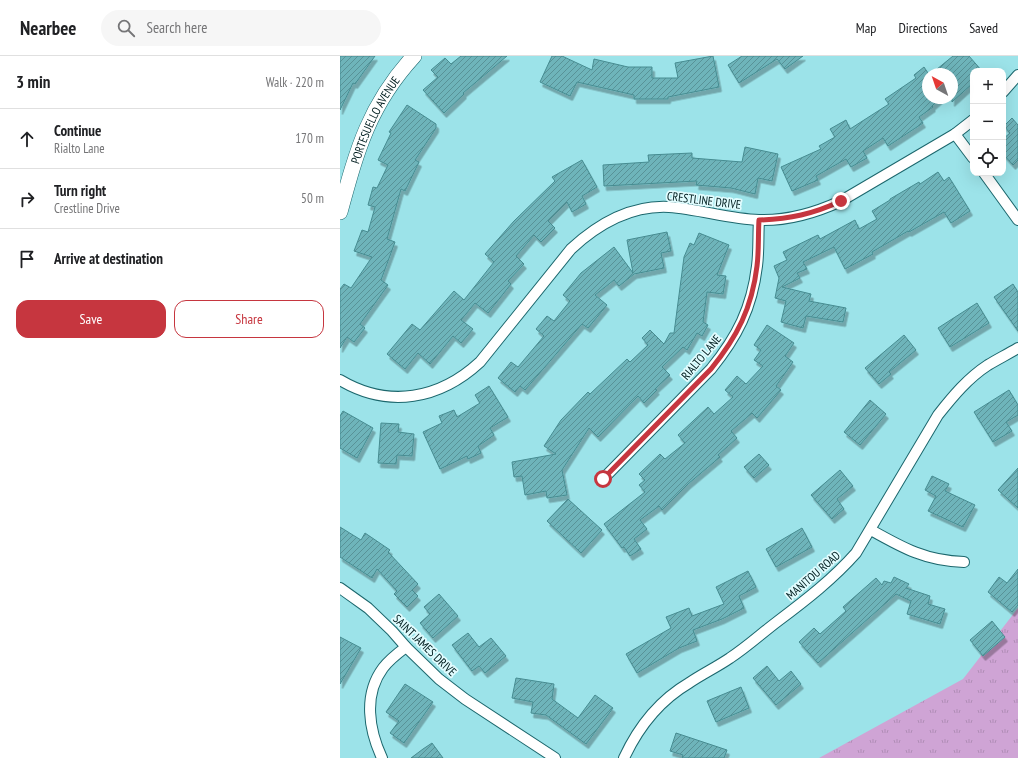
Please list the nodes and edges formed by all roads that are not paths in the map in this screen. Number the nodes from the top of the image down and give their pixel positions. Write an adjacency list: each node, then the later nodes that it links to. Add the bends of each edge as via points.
1 (414, 56): 8 (street, PORTESUELLO AVENUE, via 386,90 372,114 355,157)
2 (1018, 75): 3 (street)
3 (1006, 89)
4 (970, 122): 5 (street, CRESTLINE DRIVE)
5 (955, 134): 6 (street); 9 (street, CRESTLINE DRIVE, via 829,207 798,217)
6 (970, 154)
7 (986, 176): 10 (street)
8 (340, 212)
9 (759, 220): 12 (street, CRESTLINE DRIVE, via 669,207 622,215 586,235 571,249 480,362 456,381 427,393 395,397 364,392); 13 (street, RIALTO LANE, via 754,289 746,313 730,345 711,369)
10 (1018, 220)
11 (1018, 348): 14 (street, MANITOU ROAD, via 988,365 953,396 938,415)
12 (340, 380)
13 (603, 479)
14 (871, 530): 15 (street, via 917,554 950,562); 20 (street, MANITOU ROAD, via 841,570 815,592 731,658 669,698 652,714)
15 (964, 562)
16 (340, 588): 17 (street, SAINT JAMES DRIVE, via 368,608)
17 (406, 647): 18 (street, via 382,670 371,700 372,730); 19 (street, SAINT JAMES DRIVE, via 439,679 465,699)
18 (382, 758)
19 (555, 758)
20 (624, 758)

